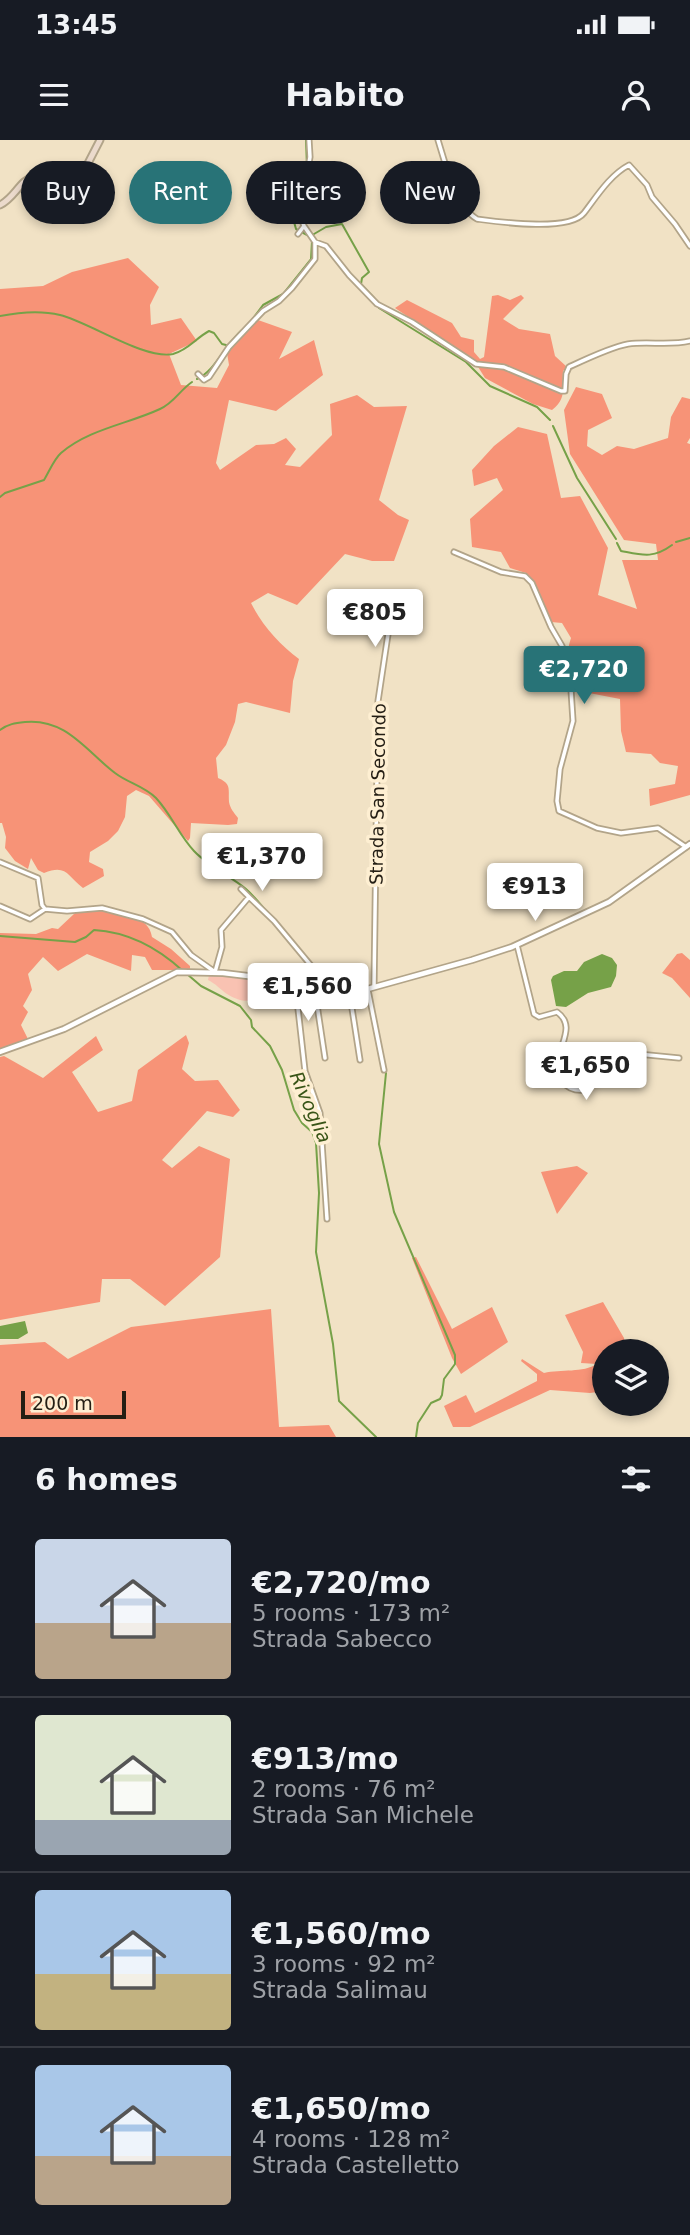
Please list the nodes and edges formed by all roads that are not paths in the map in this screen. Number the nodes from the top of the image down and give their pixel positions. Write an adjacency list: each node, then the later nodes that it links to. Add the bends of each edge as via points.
1 (100, 140): 4 (main road, via 89,166 79,175 32,176)
2 (309, 140): 5 (street, via 301,230)
3 (438, 140): 6 (street, via 462,205 477,219 557,225 574,221 629,165)
4 (0, 205)
5 (315, 242): 7 (street, via 326,246 372,300 476,364 504,367 565,391 569,367 621,346); 8 (street, via 315,259 292,288 256,318 222,355 209,377 204,380)
6 (690, 246)
7 (690, 341)
8 (198, 374)
9 (454, 552): 11 (street, via 501,572 525,576 562,646 573,721 560,769 559,811 621,833 658,828)
10 (393, 601): 23 (street, Strada San Secondo, via 378,701)
11 (688, 845): 17 (street, via 609,902)
12 (0, 862): 16 (street, via 38,877)
13 (241, 889): 14 (street)
14 (249, 897): 18 (street, via 221,930); 21 (street)
15 (0, 906): 16 (street, via 30,919)
16 (46, 909): 18 (street, via 102,908 143,919 178,937 191,955)
17 (517, 945): 23 (street); 26 (street, via 534,1014 540,1017 555,1012 565,1024 559,1058 563,1084 585,1090 628,1054)
18 (215, 972): 19 (street); 24 (street, via 168,976 64,1029)
19 (297, 982): 20 (street); 29 (street, via 305,1072 320,1113)
20 (314, 985): 21 (street); 25 (street)
21 (329, 986): 22 (street)
22 (349, 989): 23 (street); 27 (street)
23 (371, 989): 28 (street, Strada San Secondo)
24 (0, 1052)
25 (325, 1058)
26 (679, 1058)
27 (360, 1060)
28 (384, 1070)
29 (327, 1219)

